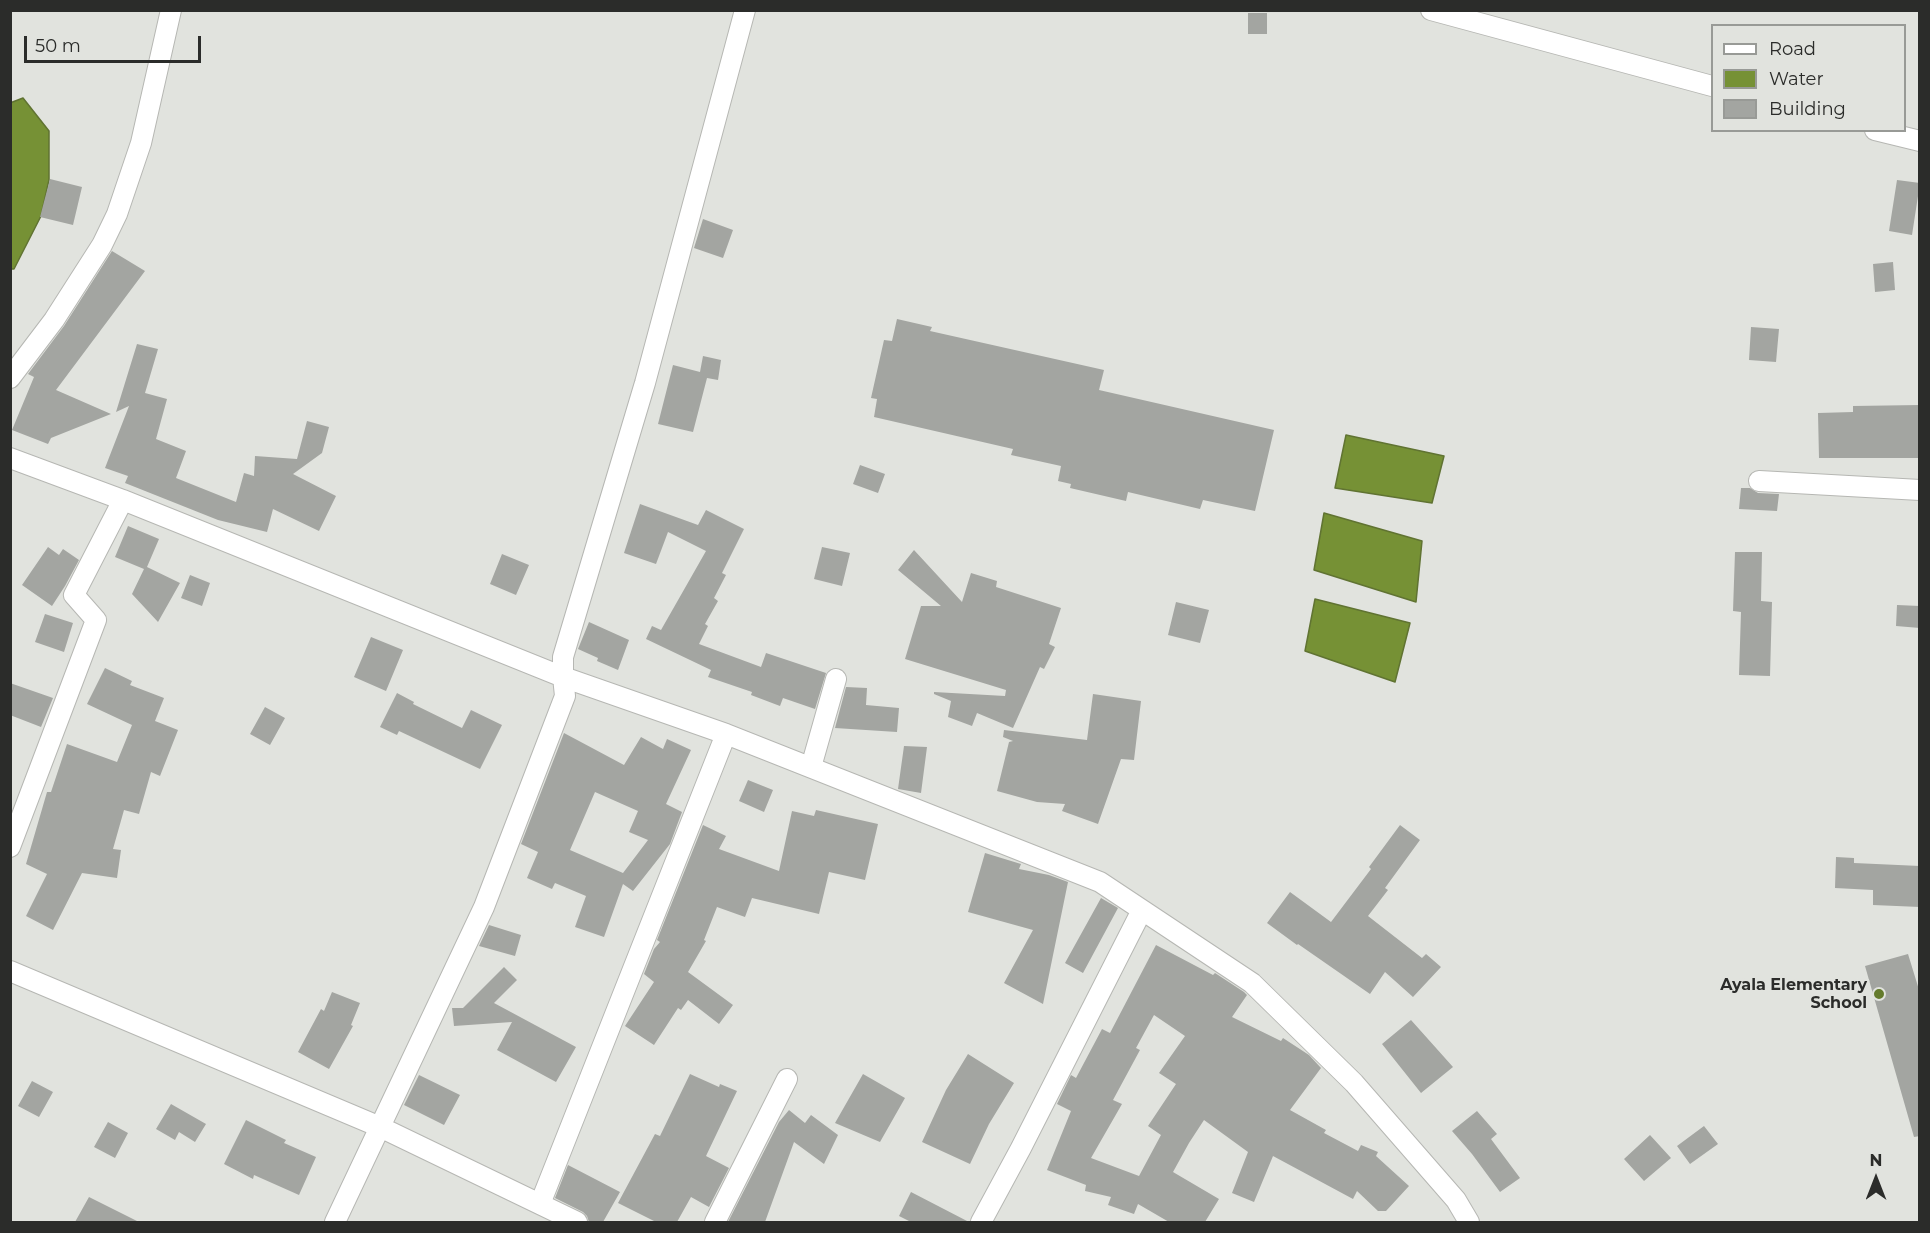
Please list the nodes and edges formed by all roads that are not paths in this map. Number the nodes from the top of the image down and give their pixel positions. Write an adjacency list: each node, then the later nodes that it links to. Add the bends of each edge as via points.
1 (171, 10): 7 (street, via 141,142 117,214 54,320)
2 (745, 10): 12 (street, via 645,383 564,657)
3 (1431, 10): 4 (street)
4 (1711, 85)
5 (1883, 132): 6 (street)
6 (1920, 141)
7 (10, 378)
8 (10, 458): 11 (street)
9 (1758, 481): 10 (street)
10 (1920, 490)
11 (123, 501): 12 (street); 16 (street, via 74,595 96,620)
12 (563, 677): 14 (street); 20 (street, via 565,696 483,907)
13 (836, 679): 15 (street)
14 (726, 734): 15 (street); 21 (street)
15 (811, 767): 17 (street, via 1100,882)
16 (10, 847)
17 (1142, 910): 25 (street); 26 (street, via 1252,983 1354,1083 1456,1200)
18 (10, 971): 20 (street)
19 (788, 1079): 24 (street)
20 (380, 1127): 21 (street); 22 (street)
21 (540, 1204): 23 (street)
22 (335, 1222)
23 (577, 1222)
24 (714, 1222)
25 (981, 1222)
26 (1469, 1222)

